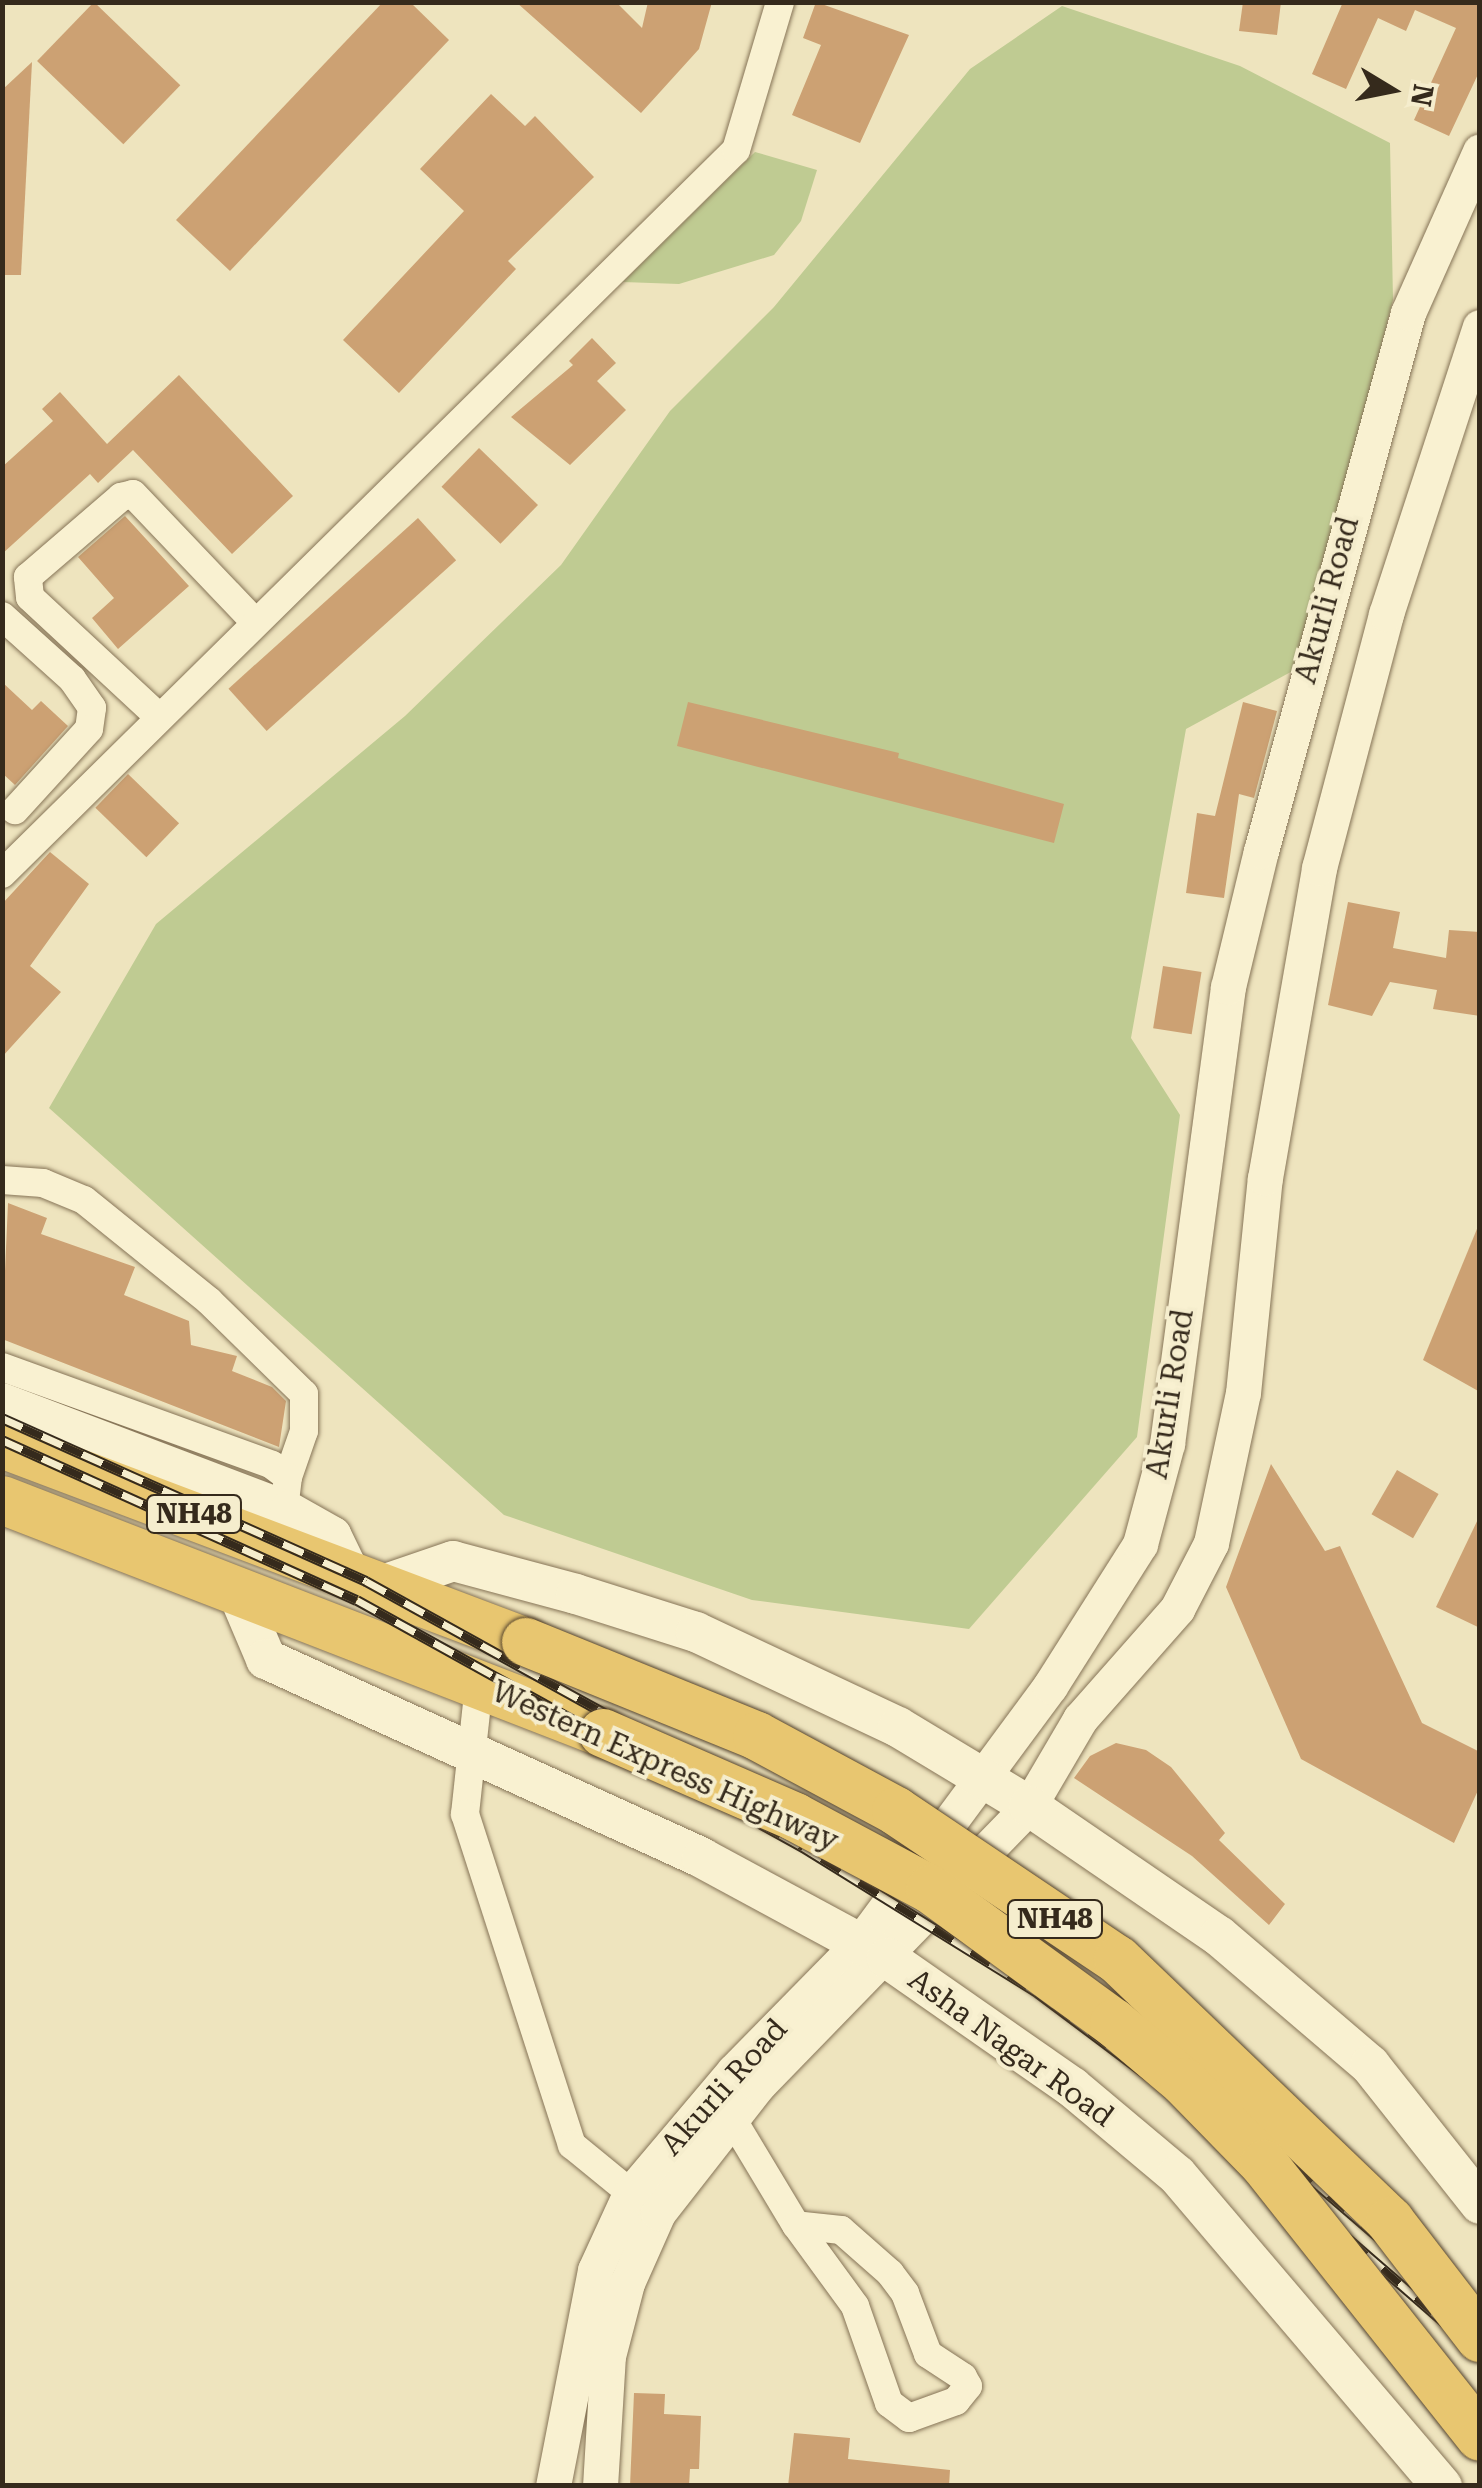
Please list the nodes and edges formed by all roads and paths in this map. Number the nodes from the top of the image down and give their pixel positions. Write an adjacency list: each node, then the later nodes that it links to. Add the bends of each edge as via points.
1 (780, 2): 5 (street, via 736,150)
2 (1480, 151): 20 (street, Akurli Road, via 1408,313 1257,868 1228,988 1167,1444 1140,1544 1050,1686)
3 (1480, 327): 21 (street, Akurli Road, via 1386,614 1319,868 1265,1178 1243,1394 1211,1543 1177,1609 1080,1719)
4 (2, 616): 7 (street, via 72,679 92,708 90,729)
5 (255, 622): 6 (street); 6 (street, via 133,494 28,576 30,597)
6 (159, 717): 8 (street)
7 (9, 804): 8 (street)
8 (40, 836): 9 (street)
9 (2, 874)
10 (2, 1180): 15 (street, via 42,1183 84,1200 209,1301 304,1394 304,1431)
11 (2, 1368): 15 (street)
12 (2, 1400): 15 (street)
13 (2, 1444): 15 (highway, Western Express Highway / NH48)
14 (2, 1500): 17 (highway, Western Express Highway / NH48)
15 (284, 1510): 16 (highway, Western Express Highway / NH48)
16 (368, 1577): 20 (main road, via 453,1561 696,1632 898,1727); 27 (highway, Western Express Highway / NH48, bridge, via 757,1736 896,1812 1118,1960 1390,2221)
17 (238, 1593): 18 (highway, Western Express Highway / NH48); 19 (main road, Asha Nagar Road, via 266,1659)
18 (479, 1684): 19 (street); 28 (highway, Western Express Highway / NH48, bridge, via 795,1816 930,1889 1114,2023 1264,2164)
19 (473, 1748): 22 (main road, Asha Nagar Road, via 702,1858); 24 (street, via 465,1814 572,2145)
20 (979, 1776): 21 (main road); 22 (street, Akurli Road)
21 (1029, 1806): 22 (street, Akurli Road); 25 (main road, via 1219,1936 1362,2059)
22 (874, 1951): 23 (street, Akurli Road); 24 (street, Akurli Road, via 734,2070); 31 (main road, Asha Nagar Road, via 1072,2087 1177,2174)
23 (731, 2116): 24 (street, Akurli Road); 26 (street)
24 (644, 2203): 29 (street, Akurli Road, via 590,2286); 30 (street, Akurli Road, via 608,2356)
25 (1480, 2204)
26 (796, 2225): 26 (street, via 855,2306 890,2404 909,2418 956,2401 968,2386 928,2354 890,2272 841,2230)
27 (1480, 2338)
28 (1480, 2437)
29 (552, 2486)
30 (600, 2486)
31 (1442, 2486)

